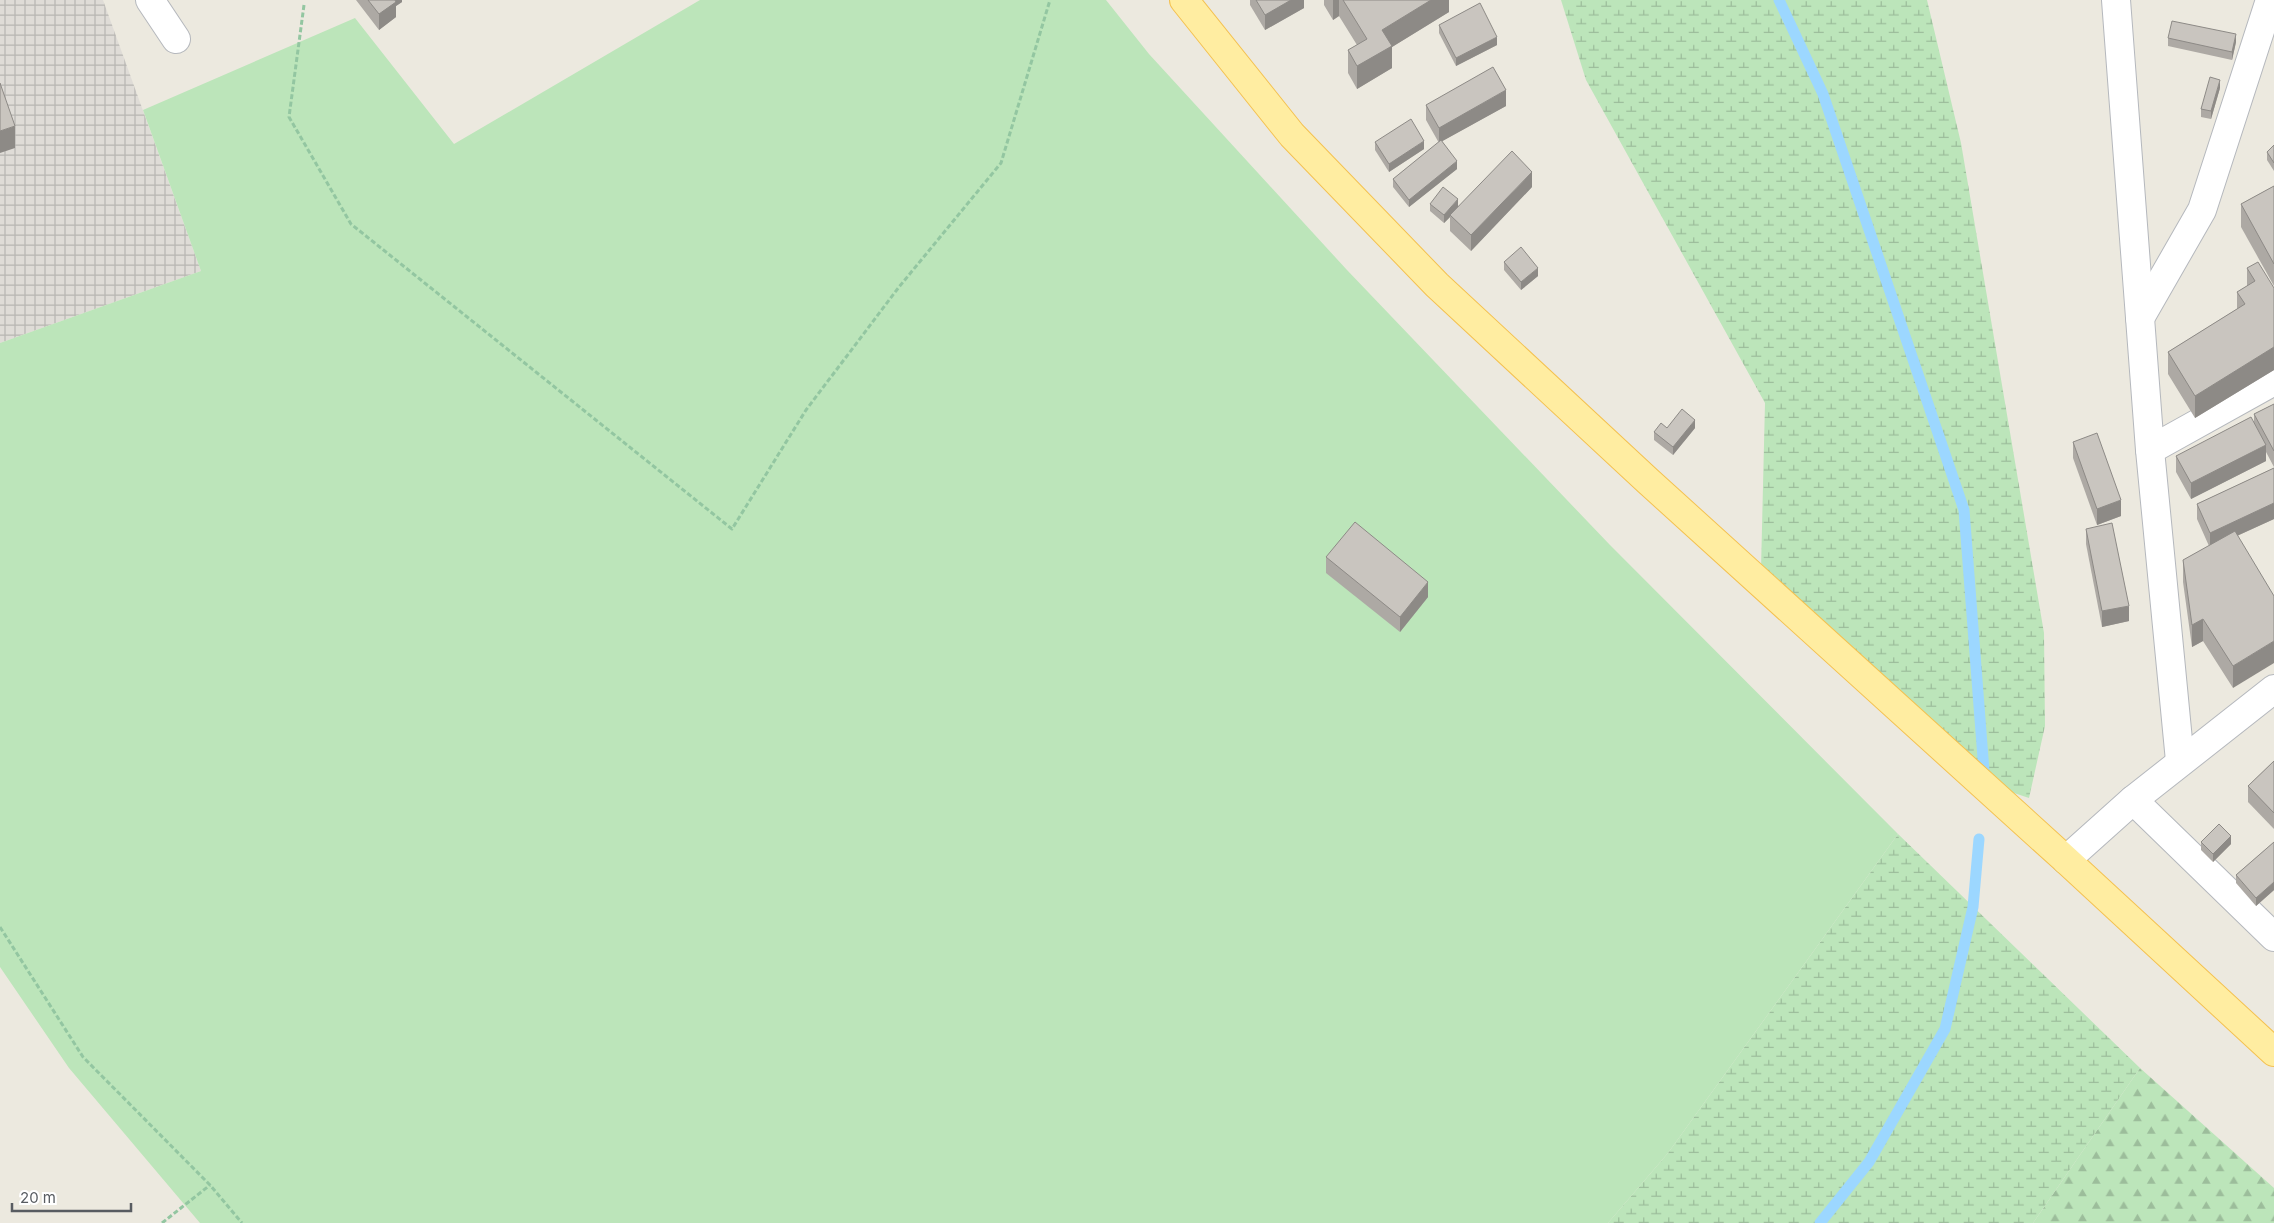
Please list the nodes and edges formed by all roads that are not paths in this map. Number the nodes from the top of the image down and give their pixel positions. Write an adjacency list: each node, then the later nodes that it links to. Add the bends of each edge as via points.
1 (150, 0): 5 (street)
2 (1184, 0): 12 (main road, via 1292,135 1437,285)
3 (2116, 0): 6 (street)
4 (2270, 0): 6 (street, via 2202,210)
5 (176, 39)
6 (2140, 318): 8 (street)
7 (2274, 381): 8 (street)
8 (2150, 450): 10 (street)
9 (2274, 689): 10 (street)
10 (2180, 761): 11 (street)
11 (2133, 800): 12 (street); 13 (street)
12 (2066, 860): 14 (main road)
13 (2274, 937)
14 (2274, 1052)

